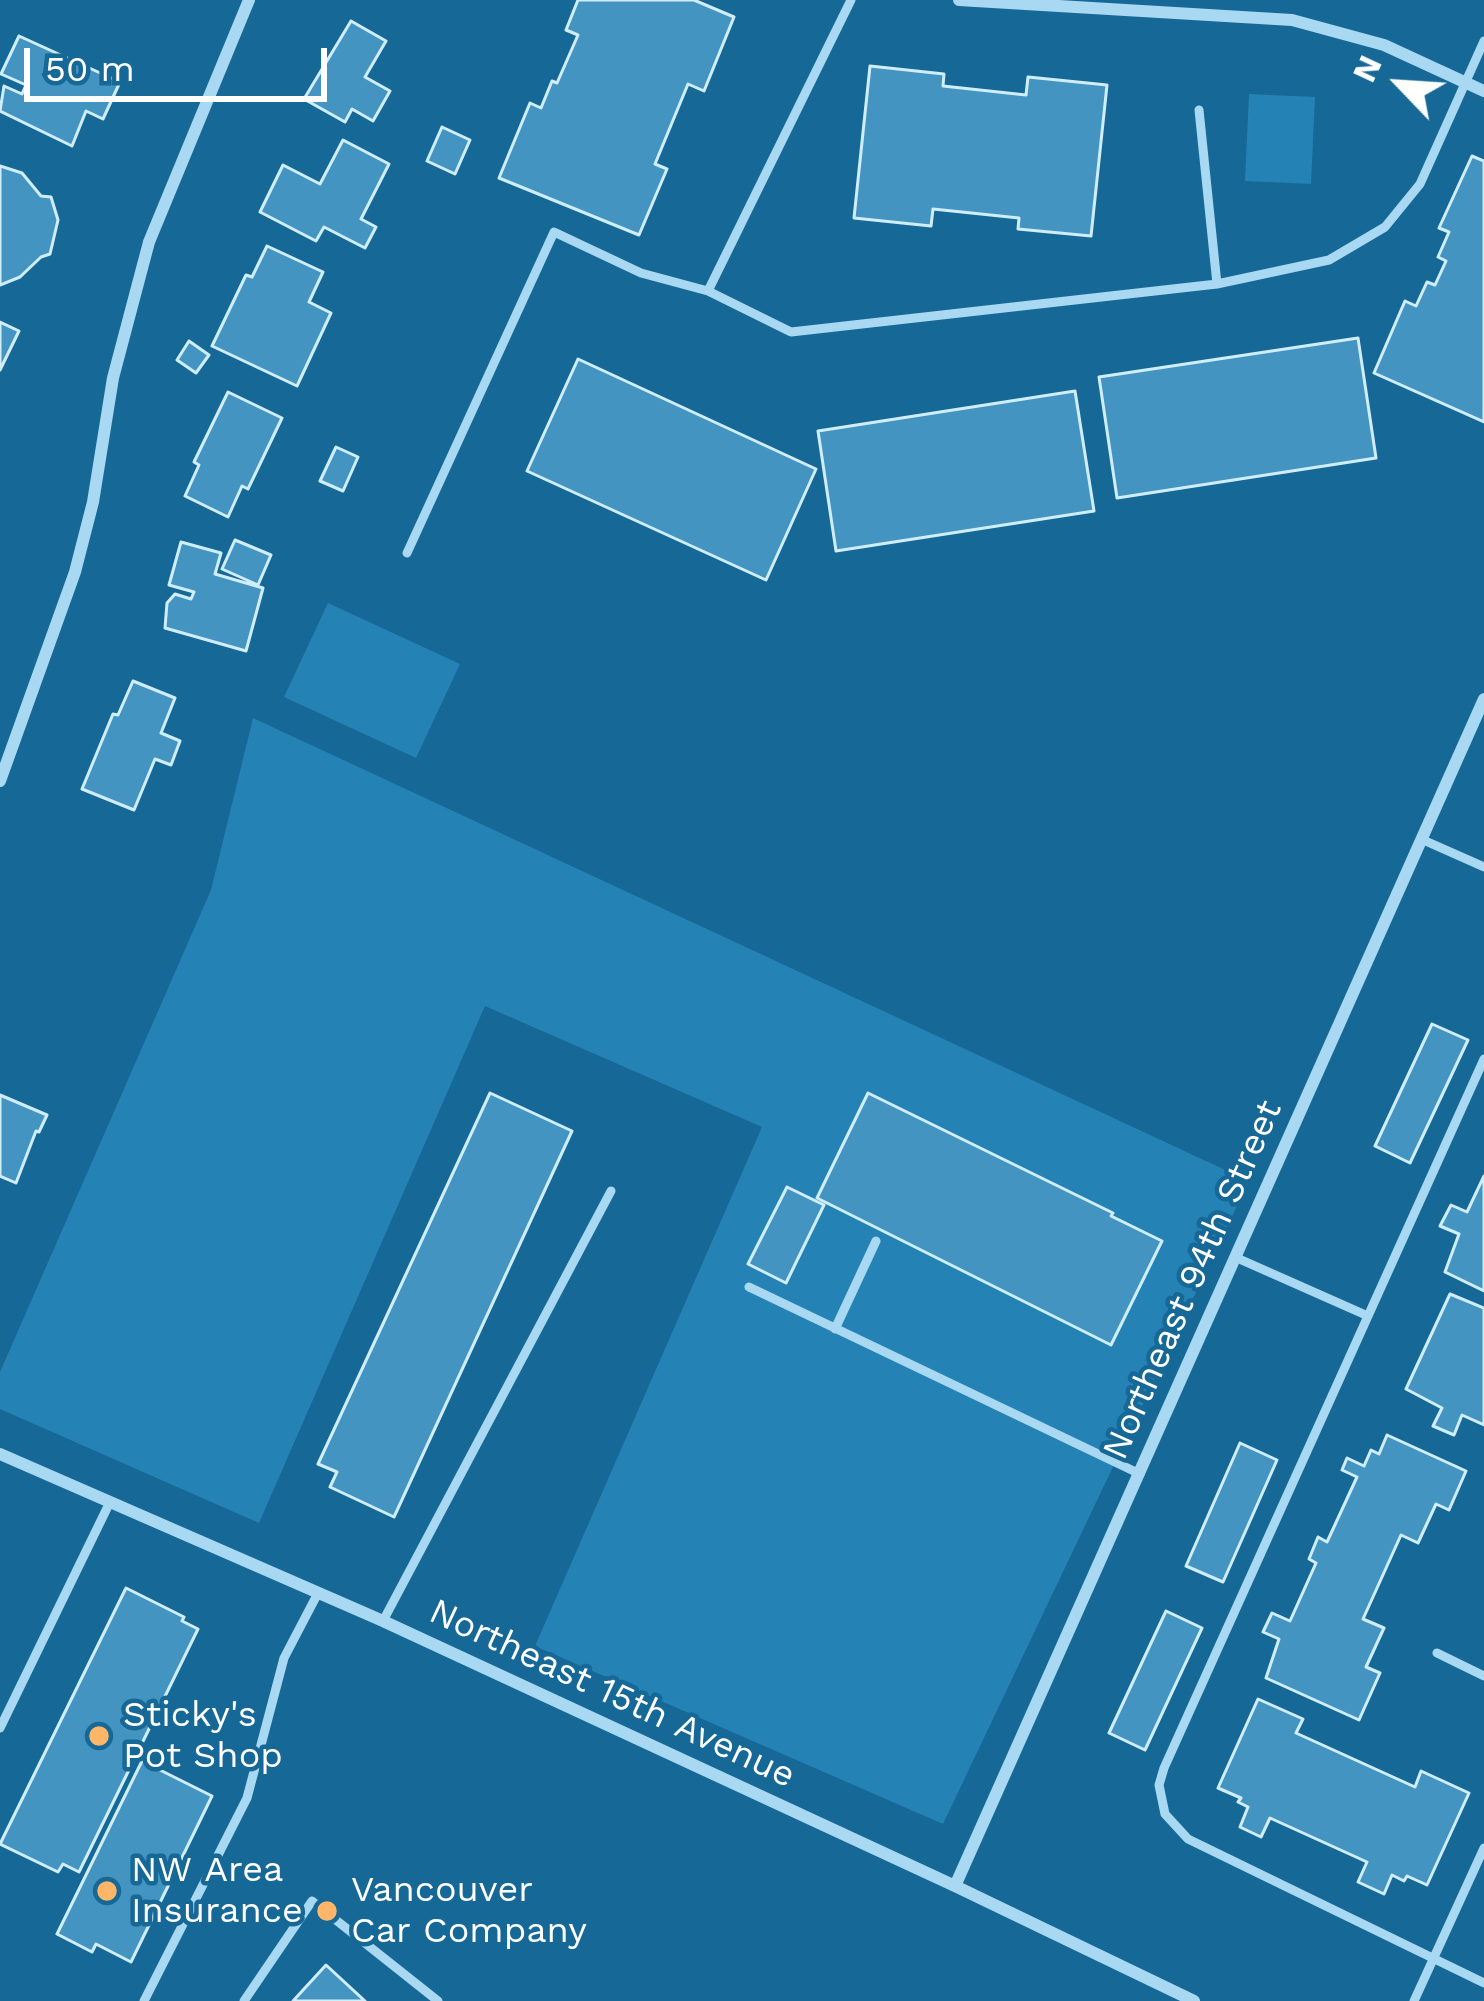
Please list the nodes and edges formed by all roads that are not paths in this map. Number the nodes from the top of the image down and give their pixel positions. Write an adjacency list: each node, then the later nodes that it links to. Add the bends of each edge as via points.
1 (250, 0): 12 (street, via 149,242 75,572)
2 (850, 0): 9 (lane)
3 (959, 0): 5 (street, via 1292,20 1384,45)
4 (1484, 41): 5 (lane)
5 (1466, 82): 6 (street); 8 (lane, via 1420,184 1385,227 1329,260)
6 (1484, 91)
7 (1199, 110): 8 (lane)
8 (1216, 284): 9 (lane, via 790,332)
9 (707, 291): 10 (lane, via 641,273 554,232)
10 (406, 554)
11 (1484, 699): 13 (street, Northeast 94th Street)
12 (0, 781)
13 (1421, 839): 14 (lane); 18 (street, Northeast 94th Street)
14 (1484, 867)
15 (1484, 1059): 20 (lane)
16 (611, 1191): 26 (lane)
17 (876, 1240): 21 (lane)
18 (1237, 1258): 20 (lane); 23 (street, Northeast 94th Street)
19 (749, 1287): 21 (lane)
20 (1368, 1316): 32 (lane, via 1164,1768 1160,1794 1165,1814 1188,1839)
21 (835, 1329): 23 (lane)
22 (0, 1454): 24 (street, Northeast 15th Avenue)
23 (1140, 1474): 31 (street, Northeast 94th Street)
24 (110, 1502): 25 (street, Northeast 15th Avenue); 29 (lane)
25 (318, 1593): 26 (street, Northeast 15th Avenue); 34 (lane, via 284,1658 247,1798)
26 (383, 1621): 31 (street, Northeast 15th Avenue)
27 (1437, 1653): 28 (lane)
28 (1484, 1676)
29 (0, 1728)
30 (1484, 1848): 32 (lane)
31 (956, 1886): 37 (street, Northeast 15th Avenue)
32 (1434, 1958): 33 (lane); 38 (lane)
33 (1484, 1983)
34 (144, 2001)
35 (244, 2001): 36 (lane, via 312,1901)
36 (438, 2001)
37 (1194, 2001)
38 (1414, 2001)

